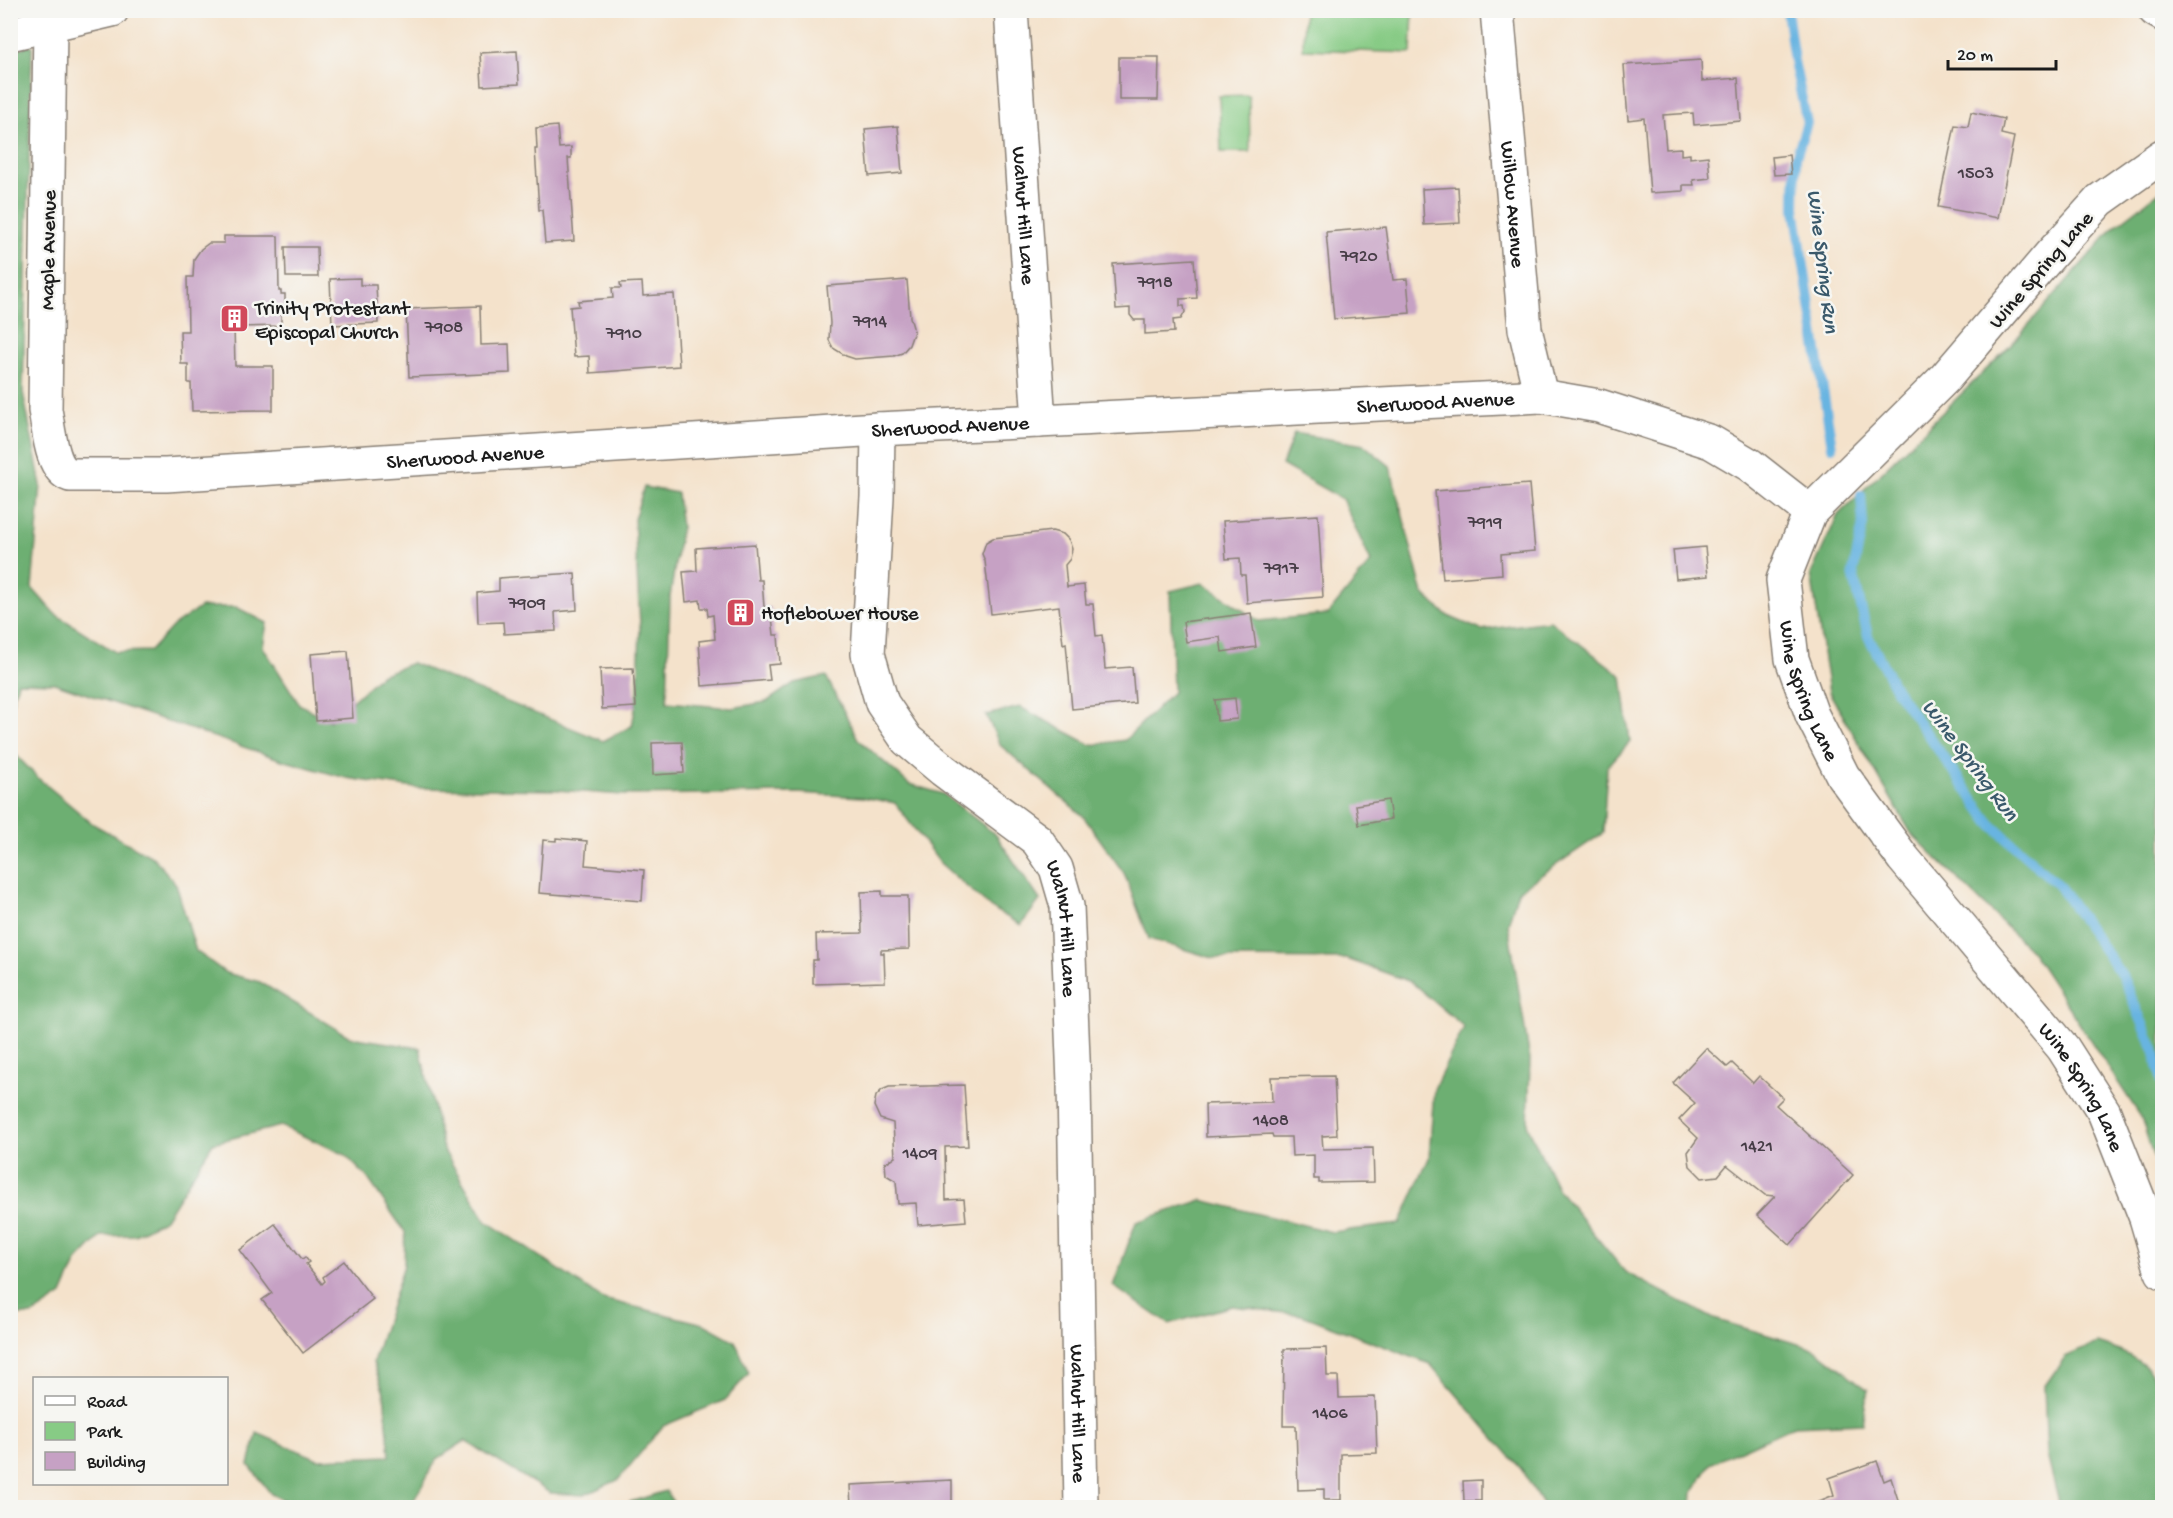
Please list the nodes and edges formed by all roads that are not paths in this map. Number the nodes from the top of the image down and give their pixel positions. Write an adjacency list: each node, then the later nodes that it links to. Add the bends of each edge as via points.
1 (112, 10): 6 (street)
2 (1011, 10): 10 (street, Walnut Hill Lane)
3 (1497, 10): 9 (street, Willow Avenue, via 1525,329)
4 (2155, 10): 5 (street)
5 (2163, 14)
6 (50, 24): 7 (street); 12 (street, Maple Avenue, via 45,410 56,464)
7 (10, 34)
8 (2163, 156): 13 (street, Wine Spring Lane, via 2100,200 1945,378)
9 (1541, 396): 10 (street, Sherwood Avenue); 13 (street, Sherwood Avenue, via 1599,406 1711,442 1750,465)
10 (1039, 421): 11 (street, Sherwood Avenue)
11 (878, 429): 12 (street, Sherwood Avenue, via 166,475); 15 (street, Walnut Hill Lane, via 868,654 882,703 908,740 1037,840 1056,868 1067,906)
12 (63, 473)
13 (1810, 512): 14 (street, Wine Spring Lane, via 1783,580 1792,659 1812,716 1843,776 1903,858 2063,1048 2104,1112)
14 (2163, 1272)
15 (1081, 1508)

